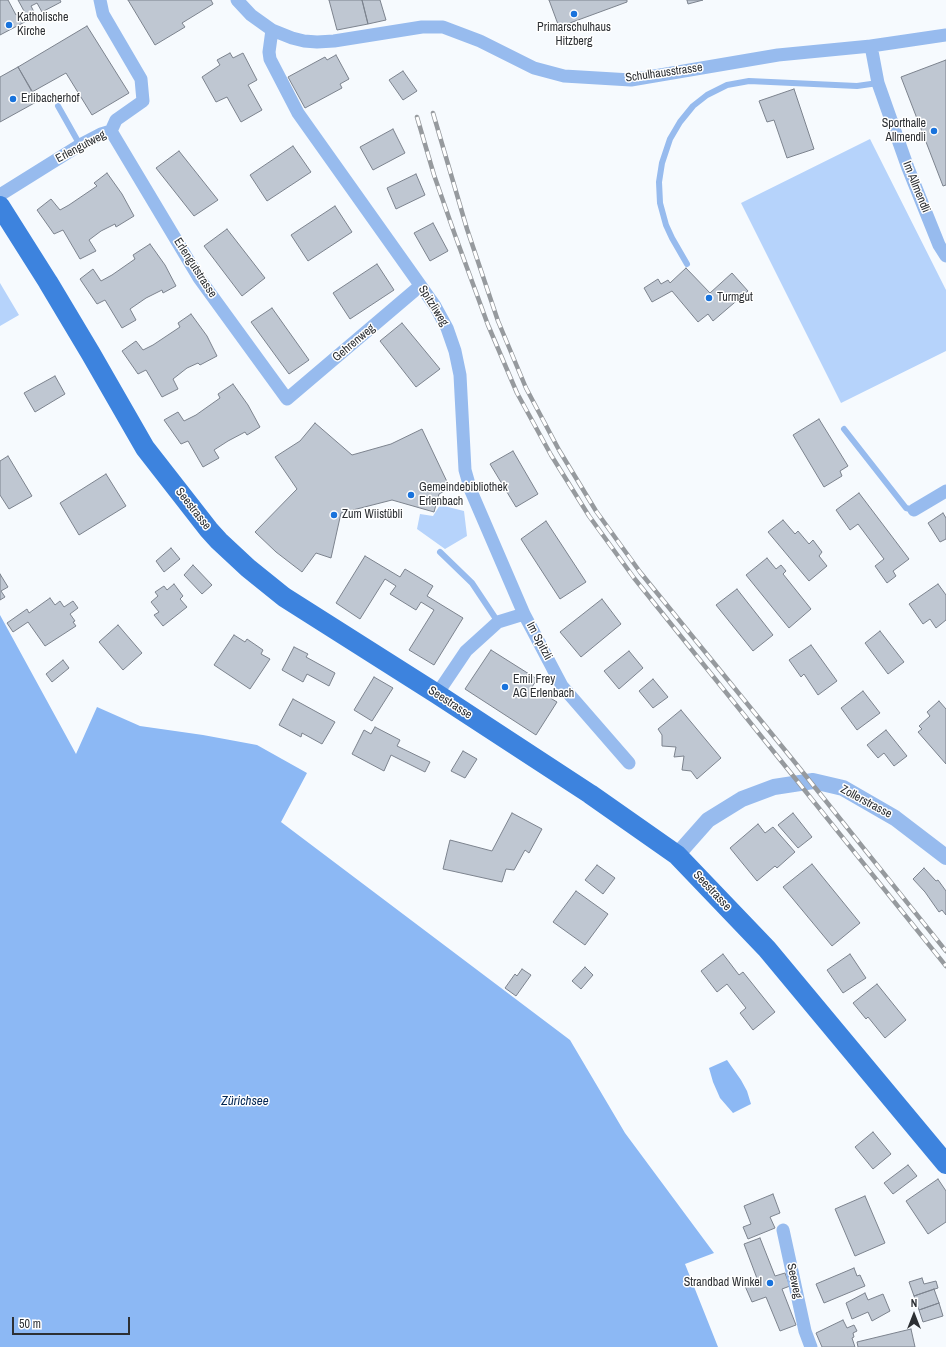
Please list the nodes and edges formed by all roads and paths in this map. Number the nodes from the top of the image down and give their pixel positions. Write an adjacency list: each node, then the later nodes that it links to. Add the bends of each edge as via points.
1 (100, 0): 8 (street, Erlengutweg, via 103,14 141,79 143,101 116,120)
2 (237, 0): 3 (street, Schulhausstrasse, via 251,15)
3 (272, 30): 5 (street, Schulhausstrasse, via 292,38 317,42 422,27 443,27 480,41 534,68 564,76 631,80 778,55); 14 (street, Spitzliweg, via 270,59 298,113)
4 (946, 35): 5 (street, Schulhausstrasse)
5 (871, 46): 6 (street, Im Allmendli)
6 (878, 83): 12 (street, Im Allmendli, via 908,168 939,245); 13 (lane, via 857,86 749,81 727,85 707,95 693,106 670,139 659,182 660,203 666,225)
7 (58, 106): 9 (lane)
8 (111, 131): 9 (street, Erlengutweg); 15 (street, Erlengutstrasse, via 199,278)
9 (80, 145): 10 (street, Erlengutweg)
10 (0, 195)
11 (0, 206): 22 (main road, Seestrasse, via 79,333 145,448 209,530 248,568 284,597)
12 (946, 256)
13 (687, 264)
14 (420, 286): 15 (street, Gehrenweg); 20 (street, Spitzliweg, via 447,328 455,351 460,375 465,470 471,491)
15 (287, 399)
16 (844, 429): 18 (lane, via 906,508)
17 (946, 491): 18 (street)
18 (914, 510)
19 (440, 552): 21 (lane, via 472,583)
20 (524, 614): 21 (street, Im Spitzli); 23 (street, Im Spitzli, via 562,686)
21 (498, 622): 22 (street, Im Spitzli, via 466,651)
22 (436, 694): 24 (main road, Seestrasse, via 590,794)
23 (629, 763)
24 (677, 855): 25 (street, Zollerstrasse, via 708,820 742,799 774,787 812,781 843,788 888,814); 26 (main road, Seestrasse, via 766,949)
25 (946, 857)
26 (946, 1164)
27 (783, 1230): 28 (street, Seeweg, via 805,1331)
28 (811, 1347)

